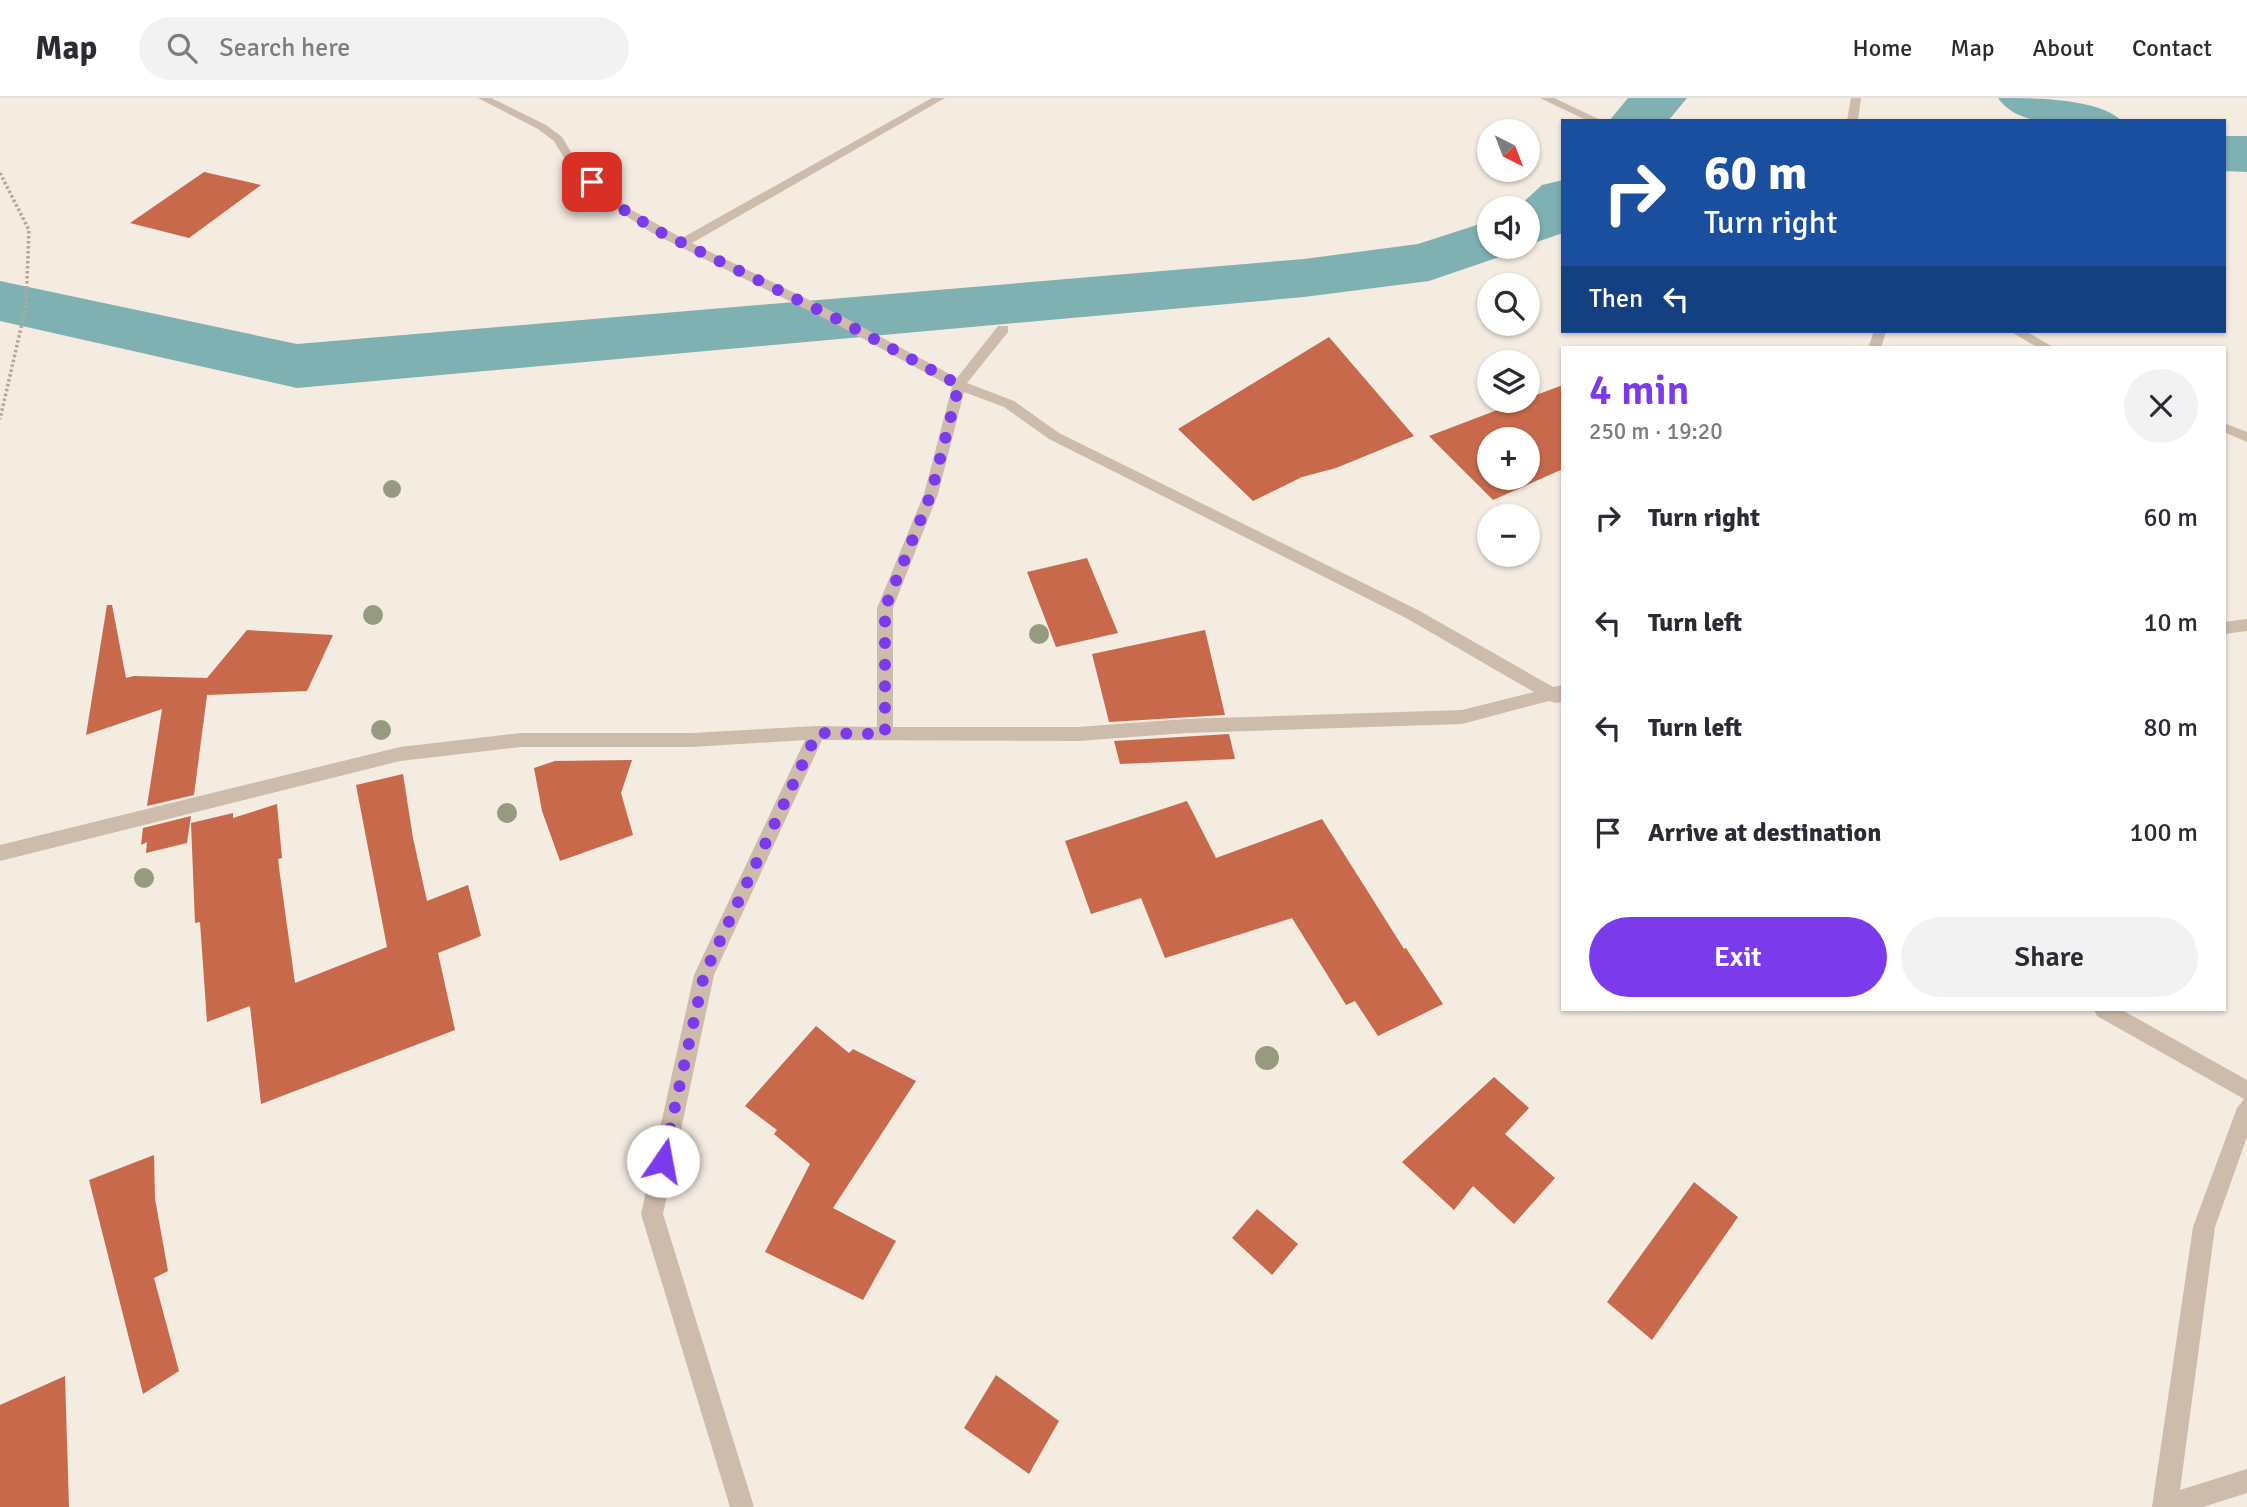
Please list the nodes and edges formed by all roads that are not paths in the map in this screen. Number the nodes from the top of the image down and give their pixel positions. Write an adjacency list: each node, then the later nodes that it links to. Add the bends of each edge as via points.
1 (483, 98): 7 (street, via 542,127 558,139 573,164 624,210)
2 (940, 98): 7 (street)
3 (1545, 98): 5 (street)
4 (1856, 98): 6 (street)
5 (1593, 119)
6 (1853, 119)
7 (683, 243): 11 (street)
8 (1003, 329): 11 (street)
9 (2020, 333): 10 (street)
10 (2044, 346)
11 (959, 385): 16 (street, via 1009,404 1054,436 1412,614); 18 (street, via 931,494 885,608)
12 (2226, 429): 13 (street)
13 (2247, 437)
14 (2247, 625): 15 (street)
15 (2226, 628)
16 (1558, 695): 18 (street, via 1462,717 1078,734)
17 (817, 733): 18 (street); 19 (street, via 692,740 520,740 400,754); 25 (street, via 704,975 652,1214)
18 (885, 734)
19 (0, 853)
20 (2106, 1011): 21 (street)
21 (2247, 1091)
22 (2247, 1108): 24 (street, via 2204,1227)
23 (2247, 1481): 24 (street)
24 (2165, 1506)
25 (742, 1507)

